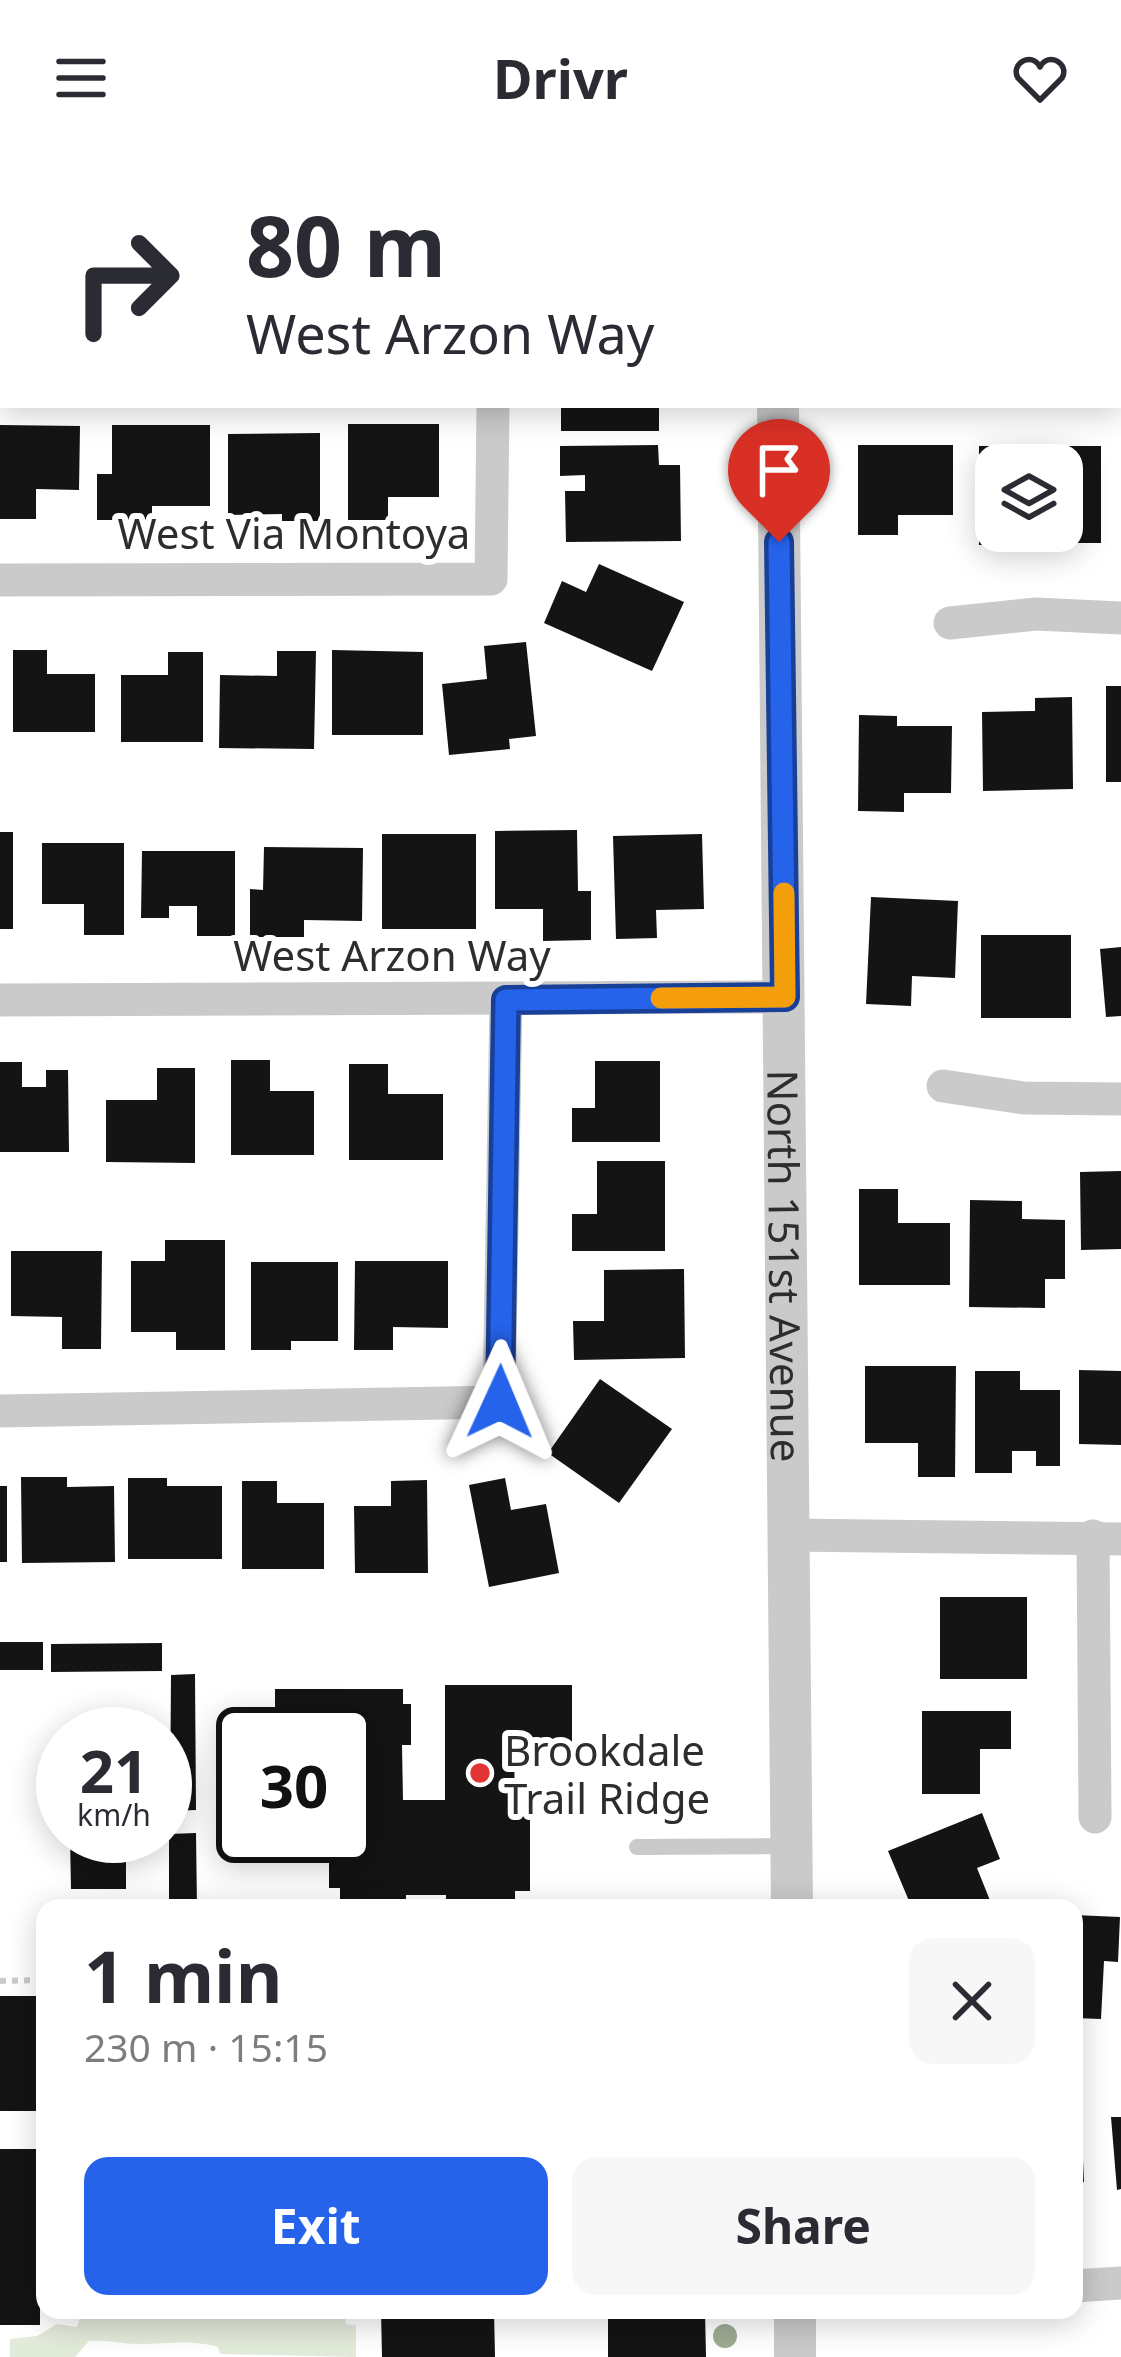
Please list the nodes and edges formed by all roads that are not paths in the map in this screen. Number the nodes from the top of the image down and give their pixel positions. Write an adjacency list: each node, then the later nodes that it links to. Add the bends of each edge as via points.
1 (493, 408): 3 (street, West Via Montoya, via 490,579)
2 (778, 408): 6 (street, North 151st Avenue)
3 (0, 580)
4 (1121, 618): 5 (street, via 1036,614)
5 (950, 623)
6 (785, 997): 8 (street, West Arzon Way); 12 (street, North 151st Avenue)
7 (0, 1000): 8 (street, West Arzon Way)
8 (506, 1000): 11 (street, via 500,1402)
9 (944, 1086): 10 (street, via 1024,1098)
10 (1121, 1099)
11 (0, 1411)
12 (788, 1535): 13 (street); 15 (street, North 151st Avenue)
13 (1107, 1538): 14 (street)
14 (1095, 1816)
15 (791, 1846): 16 (lane); 17 (street, North 151st Avenue)
16 (637, 1847)
17 (792, 1899)
18 (1121, 2283): 19 (street)
19 (1083, 2285)
20 (795, 2319): 21 (street)
21 (795, 2357)

